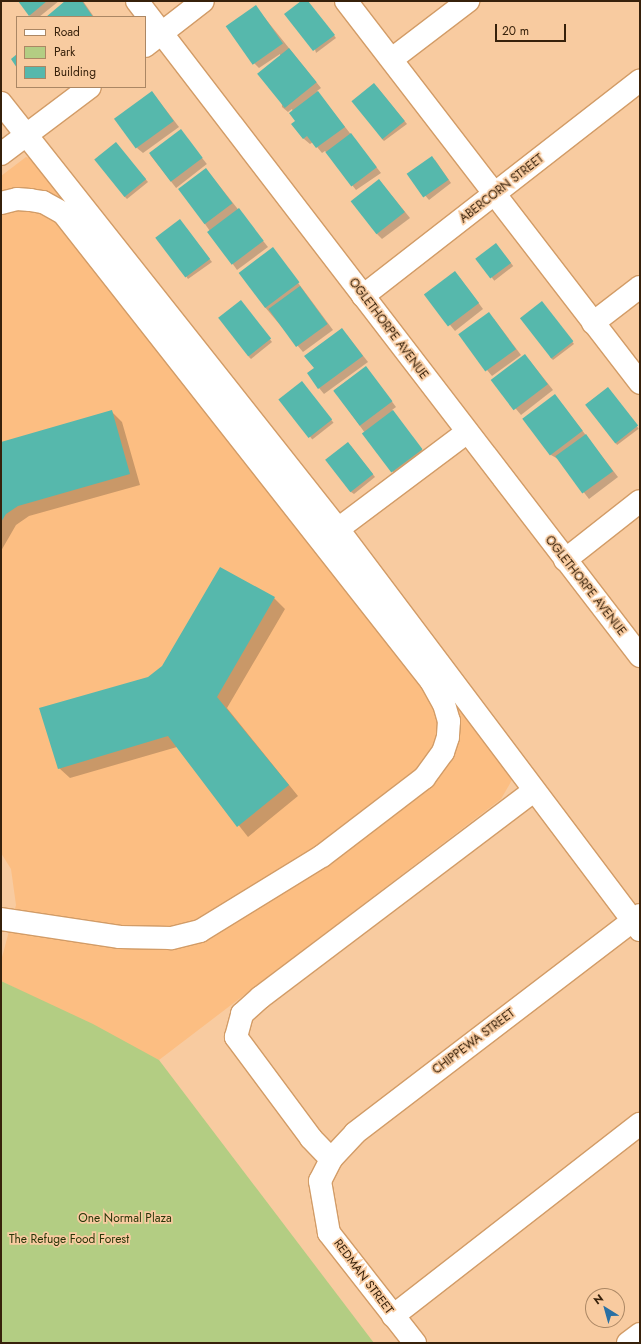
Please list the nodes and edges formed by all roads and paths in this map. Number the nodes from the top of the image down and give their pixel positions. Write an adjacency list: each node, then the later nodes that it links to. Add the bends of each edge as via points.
1 (137, 1): 5 (street, OGLETHORPE AVENUE)
2 (203, 1): 7 (street)
3 (346, 1): 8 (street)
4 (468, 1): 8 (street)
5 (143, 16)
6 (146, 22): 7 (street, OGLETHORPE AVENUE)
7 (153, 39): 17 (street, OGLETHORPE AVENUE)
8 (392, 59): 14 (street)
9 (640, 80): 14 (street, ABERCORN STREET)
10 (89, 88): 12 (street)
11 (1, 103): 12 (street)
12 (26, 135): 13 (street); 22 (street)
13 (1, 154)
14 (495, 195): 17 (street, ABERCORN STREET); 18 (street)
15 (1, 203): 26 (street, via 17,199 43,202 63,213 431,681 444,704 449,721 448,737 443,752 424,778 322,856 200,931 170,938 120,937)
16 (640, 287): 18 (street)
17 (363, 296): 20 (street, OGLETHORPE AVENUE)
18 (593, 323): 19 (street)
19 (640, 383)
20 (467, 432): 22 (street); 23 (street, OGLETHORPE AVENUE)
21 (640, 501): 23 (street)
22 (338, 529): 25 (street)
23 (565, 560): 24 (street, OGLETHORPE AVENUE)
24 (640, 656)
25 (533, 791): 27 (street); 29 (street, via 242,1014 236,1037 311,1138)
26 (1, 919)
27 (637, 922): 29 (street, CHIPPEWA STREET, via 355,1133)
28 (640, 1124): 31 (street)
29 (331, 1159): 30 (street, CHIPPEWA STREET)
30 (320, 1181): 31 (street, REDMAN STREET, via 330,1233)
31 (393, 1316): 33 (street, REDMAN STREET)
32 (640, 1334): 34 (street)
33 (415, 1343)
34 (628, 1343)

